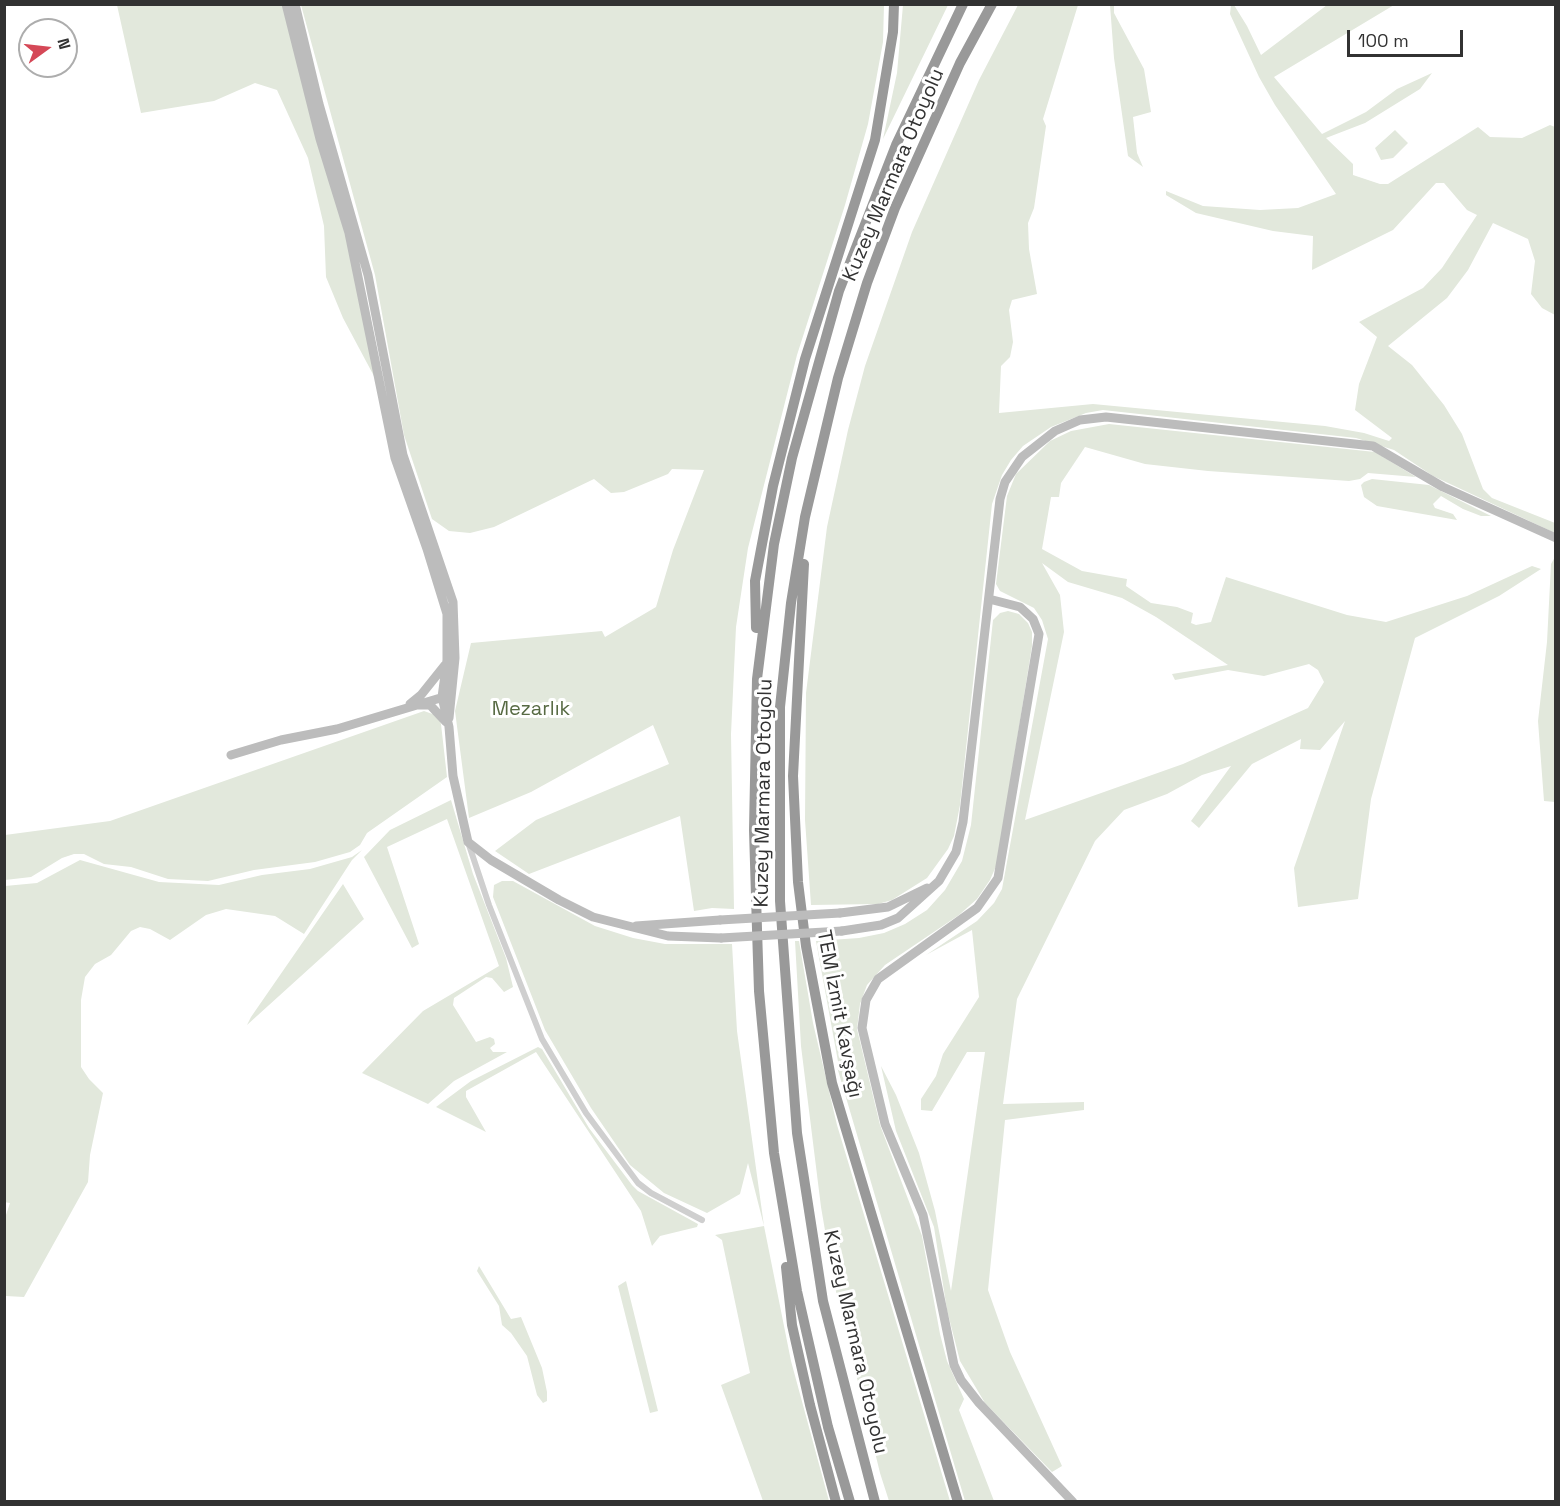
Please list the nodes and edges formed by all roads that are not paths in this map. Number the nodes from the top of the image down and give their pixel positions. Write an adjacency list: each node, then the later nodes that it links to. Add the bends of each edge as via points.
1 (286, 4): 11 (street, via 317,129 349,233 396,458 447,614)
2 (295, 4): 13 (street, via 368,275 403,455 453,602 455,630)
3 (894, 4): 12 (highway, via 892,42 875,140 805,359 773,486 755,580)
4 (963, 4): 12 (highway, Kuzey Marmara Otoyolu, via 884,174 839,291 792,458 774,544)
5 (992, 4): 7 (highway, Kuzey Marmara Otoyolu)
6 (999, 4): 7 (highway)
7 (960, 63): 8 (highway, Kuzey Marmara Otoyolu, via 895,208 867,283 838,378)
8 (805, 517): 24 (highway, Kuzey Marmara Otoyolu, via 780,707 780,901 791,1078 813,1244); 25 (highway, TEM İzmit Kavşağı, via 793,776 798,882 806,946 832,1083)
9 (1556, 538): 10 (street, via 1443,487 1372,446 1119,417 1092,418 1066,425 1042,438 1013,468 1000,499)
10 (989, 599): 18 (street, via 961,838); 26 (street, via 1020,607 1033,619 1039,634 998,879 977,908 878,979 866,1000 862,1028 885,1124 925,1222 954,1365 975,1399)
11 (447, 660): 13 (street); 14 (street, via 421,695)
12 (757, 679): 20 (highway, Kuzey Marmara Otoyolu, via 757,939)
13 (447, 696): 14 (street); 15 (street)
14 (405, 707): 15 (street, via 430,705); 16 (street, via 337,729)
15 (449, 727): 17 (street, via 453,776)
16 (231, 755)
17 (468, 842): 19 (street, via 559,900); 21 (street, via 542,1039 586,1113 638,1183)
18 (939, 881): 19 (street, bridge, via 888,907 840,914); 19 (street, bridge, via 898,918 870,928 721,938 668,936)
19 (627, 926)
20 (774, 1153): 22 (highway, via 792,1325); 23 (highway, Kuzey Marmara Otoyolu, via 797,1291 828,1427)
21 (702, 1220)
22 (836, 1502)
23 (850, 1502)
24 (875, 1502)
25 (958, 1502)
26 (1073, 1502)

